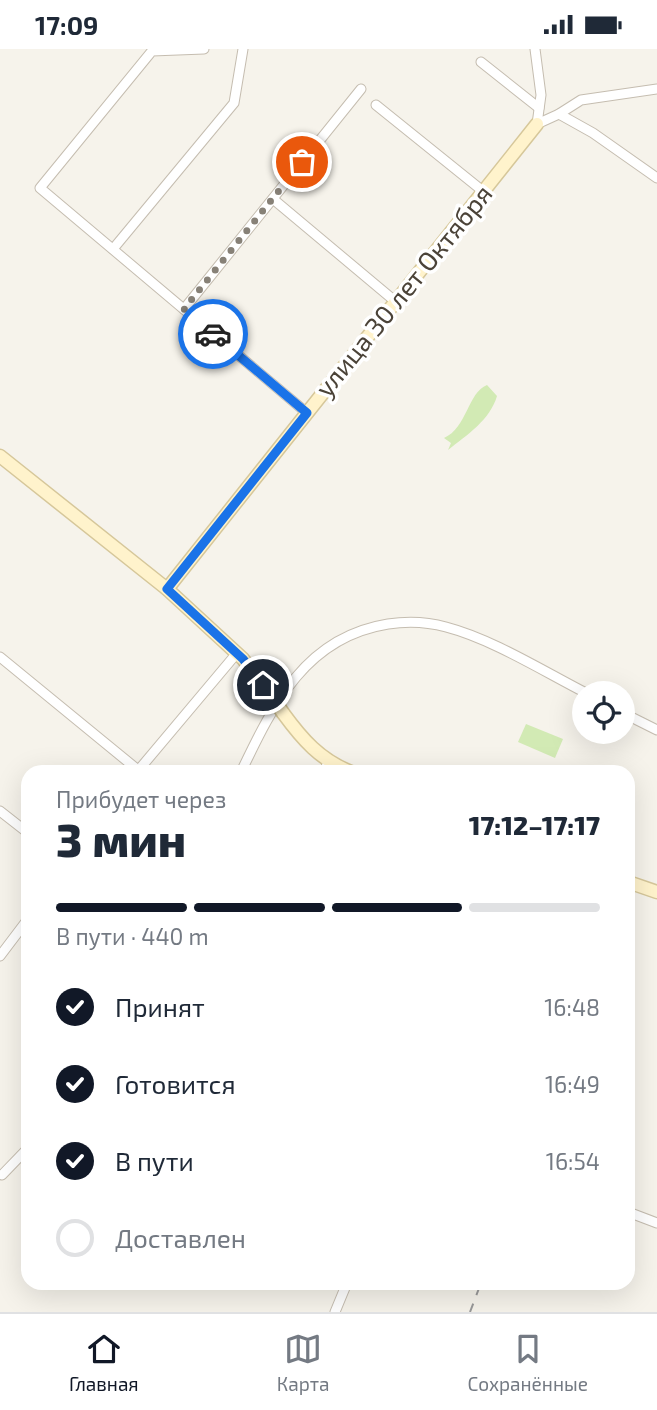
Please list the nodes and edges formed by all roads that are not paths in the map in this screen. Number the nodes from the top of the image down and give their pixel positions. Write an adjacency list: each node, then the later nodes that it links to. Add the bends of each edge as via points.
1 (204, 49): 14 (street, via 152,51 40,188)
2 (243, 49): 14 (street, via 234,103)
3 (535, 49): 8 (street)
4 (481, 62): 8 (street)
5 (361, 89): 13 (street)
6 (657, 89): 9 (street, via 581,100)
7 (376, 105): 12 (street)
8 (539, 109): 10 (street)
9 (559, 114): 10 (street); 11 (street)
10 (537, 124): 12 (street, улица 30 лет Октября)
11 (657, 177)
12 (484, 192): 15 (street, улица 30 лет Октября)
13 (273, 199): 15 (street); 16 (street)
14 (113, 249): 16 (street)
15 (396, 302): 17 (street, улица 30 лет Октября)
16 (184, 309): 17 (street)
17 (307, 413): 19 (street, улица 30 лет Октября)
18 (0, 456): 19 (street)
19 (167, 589): 20 (street)
20 (237, 653): 26 (street); 28 (street, bridge)
21 (0, 657): 25 (street)
22 (572, 686): 27 (street, via 455,629 407,622 377,626 334,642 306,665 282,698)
23 (635, 719): 24 (street)
24 (657, 730)
25 (131, 765)
26 (143, 765)
27 (246, 765)
28 (324, 765)
29 (0, 811): 30 (street)
30 (21, 828)
31 (635, 884): 32 (street)
32 (657, 892)
33 (21, 928): 34 (street)
34 (0, 955)
35 (21, 1155): 36 (street)
36 (2, 1174)
37 (635, 1215): 38 (street)
38 (657, 1223)
39 (344, 1290): 40 (street)
40 (335, 1312)

